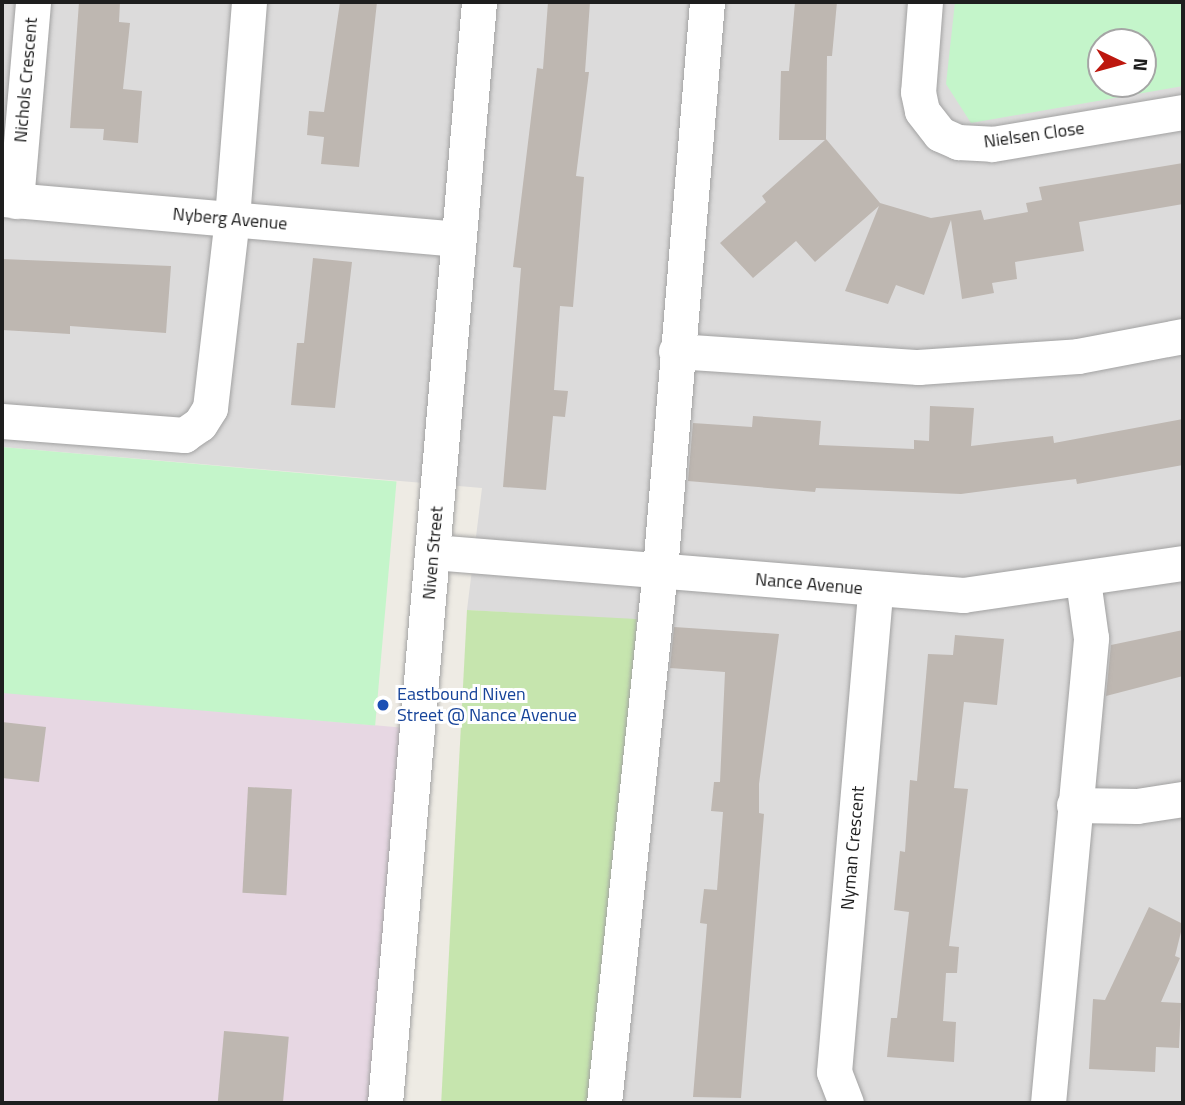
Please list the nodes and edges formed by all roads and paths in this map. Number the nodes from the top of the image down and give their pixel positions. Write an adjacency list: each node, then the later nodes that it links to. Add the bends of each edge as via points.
1 (33, 2): 7 (street, Nichols Crescent)
2 (249, 2): 8 (street)
3 (479, 2): 9 (street, Niven Street)
4 (707, 2): 11 (street)
5 (925, 2): 6 (street, Nielsen Close, via 918,92 922,111 940,134 958,142 992,144)
6 (1183, 112)
7 (9, 200): 8 (street, Nyberg Avenue)
8 (232, 218): 9 (street, Nyberg Avenue); 12 (street, via 215,389 200,425 184,435)
9 (458, 239): 13 (street, Niven Street)
10 (1183, 336): 11 (street, via 1078,356 918,367)
11 (676, 351): 15 (street)
12 (2, 421)
13 (433, 552): 15 (street, Nance Avenue); 20 (street, Niven Street)
14 (1183, 563): 16 (street, Nance Avenue)
15 (660, 570): 17 (street, Nance Avenue); 21 (street)
16 (1083, 580): 17 (street, Nance Avenue, via 963,595); 19 (street, via 1091,638)
17 (874, 590): 22 (street, Nyman Crescent, via 834,1072)
18 (1183, 799): 19 (street, via 1137,806)
19 (1074, 805): 23 (street)
20 (385, 1103)
21 (604, 1103)
22 (845, 1103)
23 (1048, 1103)

